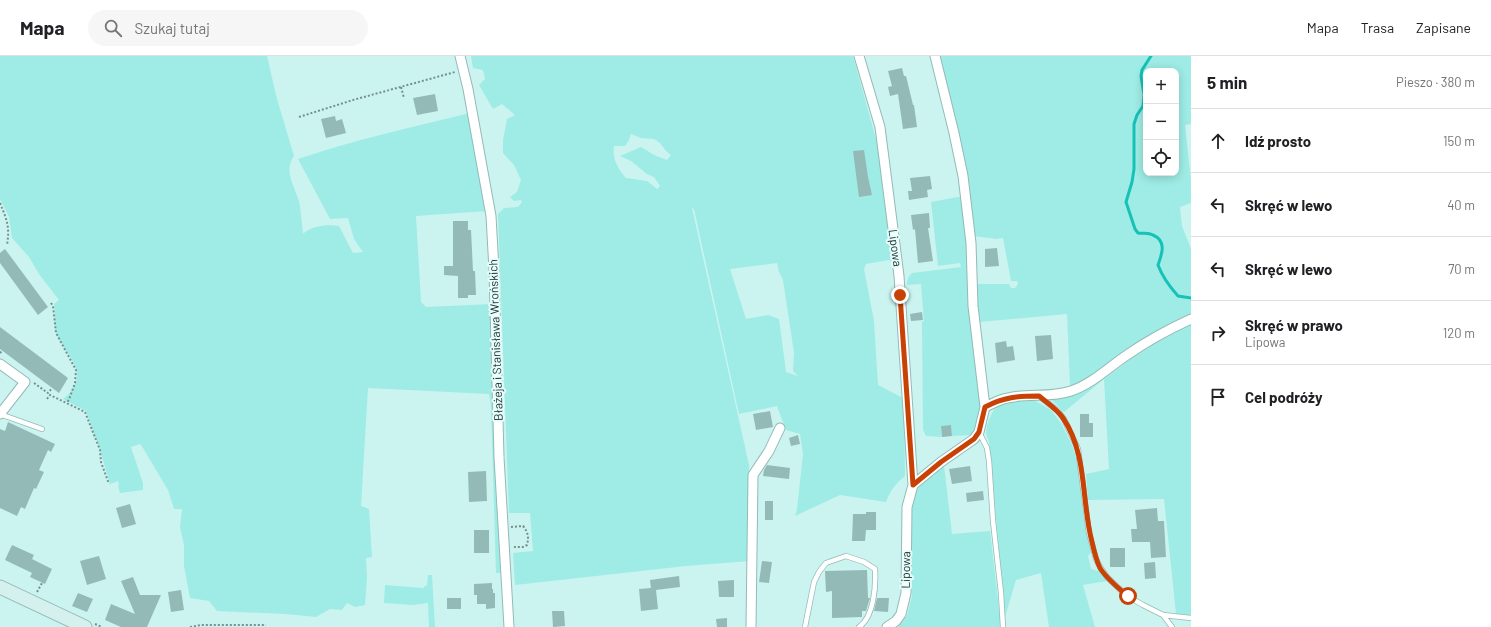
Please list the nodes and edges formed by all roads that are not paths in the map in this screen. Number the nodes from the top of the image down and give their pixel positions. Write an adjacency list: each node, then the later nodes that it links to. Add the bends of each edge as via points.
1 (460, 56): 17 (street, Błażeja i Stanisława Wrońskich, via 491,216 499,457)
2 (859, 56): 12 (street, Lipowa, via 880,127 901,270)
3 (935, 56): 7 (street, via 963,176)
4 (1191, 319): 6 (street, via 1128,354 1079,387)
5 (0, 364): 8 (street, via 24,382)
6 (1039, 396): 7 (street, via 1006,398); 14 (lane, via 1064,419 1078,449 1089,533 1100,567 1128,596)
7 (985, 407): 11 (street)
8 (0, 414): 10 (lane)
9 (780, 428): 18 (street, via 753,475)
10 (42, 429)
11 (979, 432): 12 (street, via 974,439); 22 (lane, via 987,448 989,461)
12 (913, 485): 21 (street, Lipowa, via 907,507 906,593 901,614)
13 (0, 587): 16 (street)
14 (1163, 615): 15 (lane); 23 (lane)
15 (1191, 618)
16 (85, 627)
17 (509, 627)
18 (751, 627)
19 (805, 627): 20 (lane, via 814,582 819,572 826,563 846,556 875,569 876,587 868,619)
20 (859, 627)
21 (887, 627)
22 (1003, 627)
23 (1172, 627)

